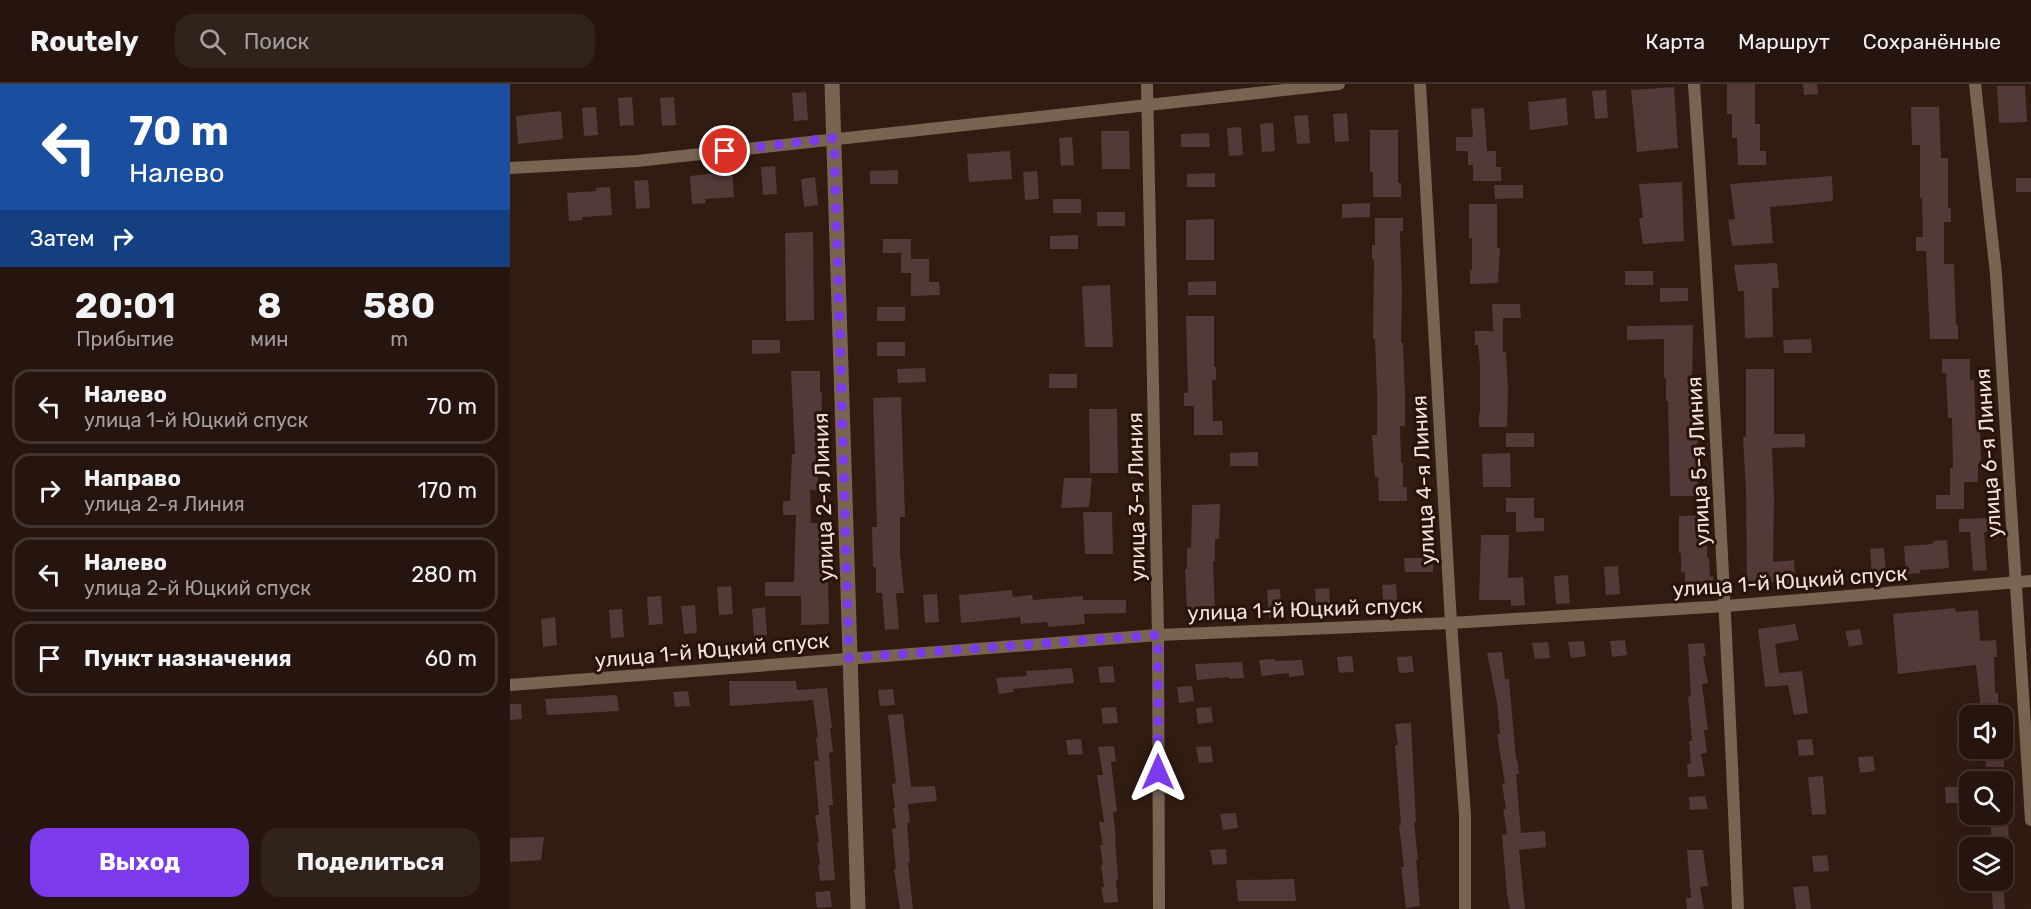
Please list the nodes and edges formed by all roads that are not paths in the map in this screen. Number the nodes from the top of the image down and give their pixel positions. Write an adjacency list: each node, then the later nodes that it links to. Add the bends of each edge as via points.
1 (832, 84): 8 (street, улица 2-я Линия)
2 (1147, 84): 7 (street, улица 3-я Линия)
3 (1339, 84): 7 (street)
4 (1420, 84): 13 (street, улица 4-я Линия)
5 (1694, 84): 12 (street, улица 5-я Линия)
6 (1975, 84): 11 (street, улица 6-я Линия, via 1996,274)
7 (1147, 105): 8 (street); 14 (street, улица 3-я Линия)
8 (834, 138): 9 (street, via 637,161); 15 (street, улица 2-я Линия)
9 (510, 168)
10 (2031, 581): 11 (street, улица 1-й Юцкий спуск)
11 (2015, 582): 12 (street, улица 1-й Юцкий спуск); 17 (street, улица 6-я Линия)
12 (1726, 606): 13 (street, улица 1-й Юцкий спуск); 21 (street, улица 5-я Линия)
13 (1451, 623): 14 (street, улица 1-й Юцкий спуск); 20 (street, улица 4-я Линия, via 1465,815)
14 (1158, 635): 15 (street, улица 1-й Юцкий спуск); 19 (street, улица 3-я Линия)
15 (849, 658): 16 (street, улица 1-й Юцкий спуск); 18 (street, улица 2-я Линия)
16 (510, 686)
17 (2031, 820)
18 (858, 909)
19 (1159, 909)
20 (1465, 909)
21 (1738, 909)

